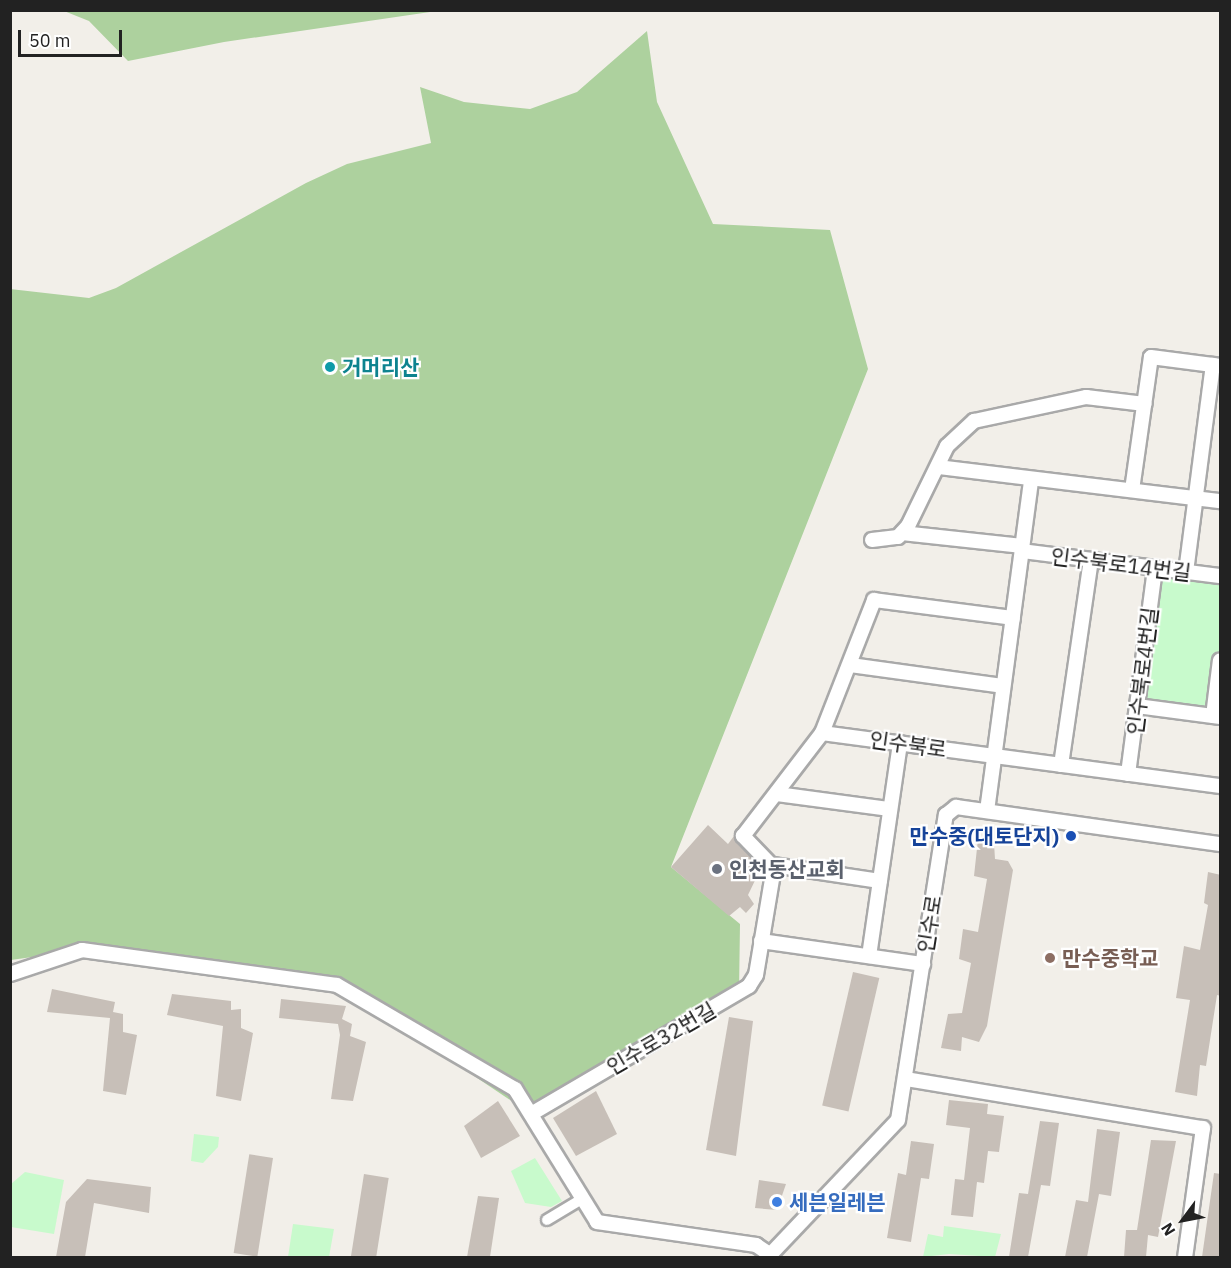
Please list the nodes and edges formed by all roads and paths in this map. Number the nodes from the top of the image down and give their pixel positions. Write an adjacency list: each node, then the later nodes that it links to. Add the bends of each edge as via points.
1 (1217, 366): 2 (street, via 1152,357); 6 (street)
2 (1145, 404): 3 (street, via 1086,397 987,417 956,434); 5 (street)
3 (938, 467): 4 (street); 8 (street)
4 (1031, 480): 5 (street); 10 (street)
5 (1132, 490): 6 (street)
6 (1197, 498): 7 (street); 13 (street)
7 (1221, 501)
8 (902, 533): 9 (street, via 884,541); 10 (street)
9 (872, 540)
10 (1022, 548): 11 (street, 인수북로14번길); 15 (street)
11 (1091, 560): 12 (street, 인수북로14번길); 24 (street)
12 (1155, 568): 13 (street, 인수북로14번길); 19 (street, 인수북로4번길)
13 (1186, 572): 14 (street, 인수북로14번길)
14 (1221, 576)
15 (1013, 618): 17 (street, via 874,600); 18 (street)
16 (1221, 660): 20 (street)
17 (850, 665): 18 (street); 21 (street)
18 (1004, 686): 23 (street)
19 (1137, 706): 20 (street); 25 (street, 인수북로4번길)
20 (1217, 716)
21 (822, 733): 22 (street, 인수북로); 27 (street)
22 (900, 743): 23 (street, 인수북로); 28 (street)
23 (994, 756): 24 (street); 29 (street)
24 (1061, 765): 25 (street)
25 (1128, 774): 26 (street)
26 (1221, 786)
27 (777, 794): 28 (street); 31 (street, via 743,836)
28 (890, 809): 32 (street)
29 (987, 811): 30 (street, 인수로); 35 (street, 인수로, via 956,807 946,815)
30 (1221, 844)
31 (773, 865): 32 (street); 33 (street, 인수로32번길)
32 (880, 880): 34 (street)
33 (761, 941): 34 (street); 38 (street, 인수로32번길, via 756,975 749,986)
34 (869, 956): 35 (street)
35 (923, 964): 37 (street, 인수로)
36 (10, 974): 38 (street, via 82,950 337,985 509,1084)
37 (906, 1079): 41 (street, 인수로, via 898,1120 890,1131); 42 (street, via 1203,1128)
38 (531, 1114): 41 (street, via 597,1222 756,1245)
39 (580, 1200): 40 (street)
40 (548, 1220)
41 (768, 1255)
42 (1185, 1257)

